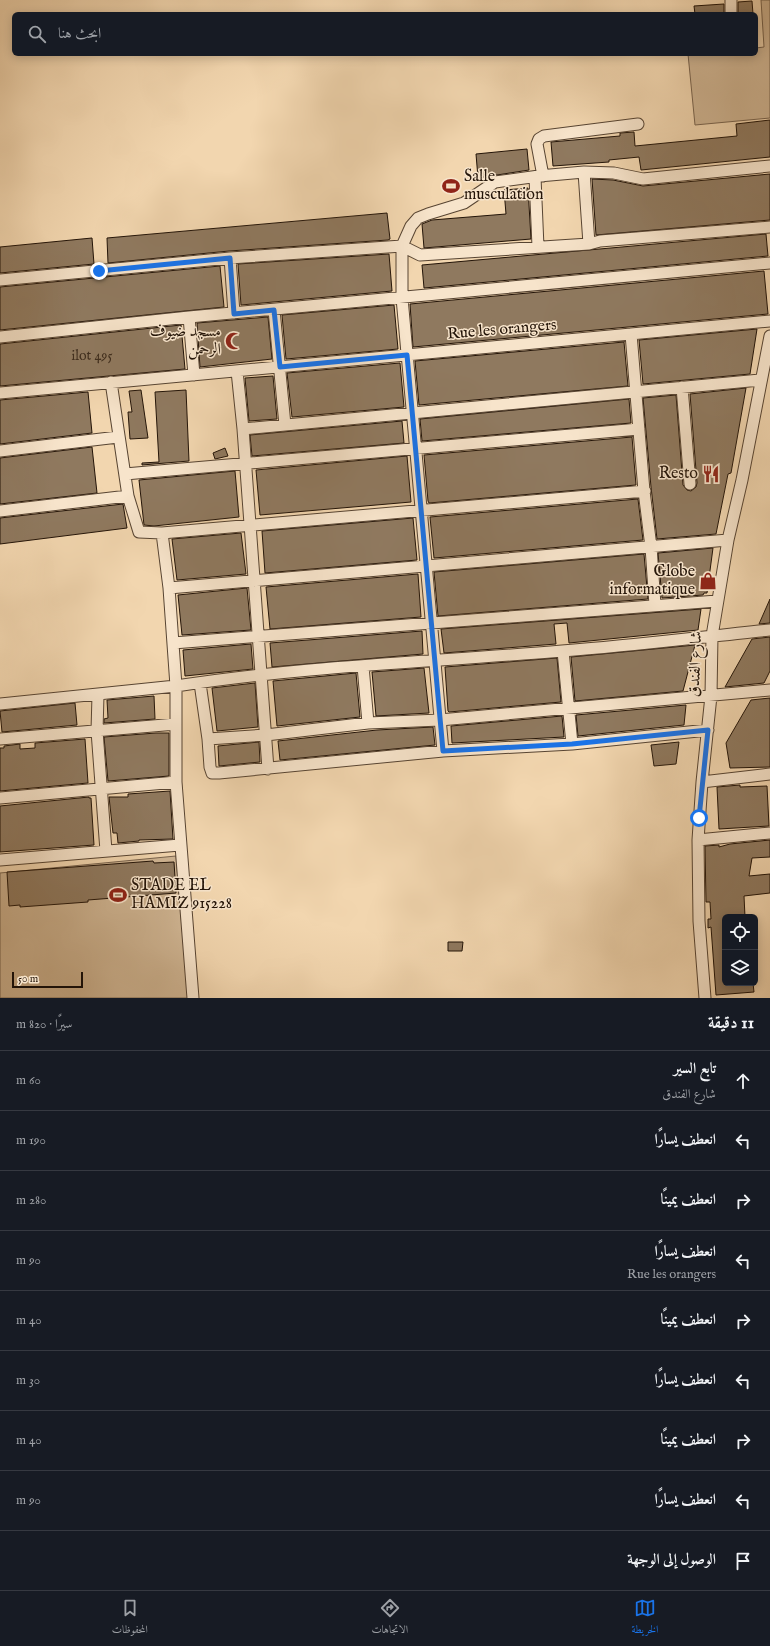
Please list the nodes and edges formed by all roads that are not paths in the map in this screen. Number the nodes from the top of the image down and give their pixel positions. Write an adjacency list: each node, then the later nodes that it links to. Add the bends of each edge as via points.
1 (731, 0): 2 (street)
2 (731, 12)
3 (638, 124): 6 (street, via 544,136 537,144)
4 (770, 166): 5 (street, via 643,179 614,173)
5 (584, 172): 6 (street); 8 (street)
6 (539, 176): 9 (street, via 495,182 464,203 418,218 411,226); 10 (street)
7 (770, 227): 8 (street)
8 (589, 244): 10 (street)
9 (402, 246): 10 (street, via 420,255); 11 (street); 14 (street)
10 (538, 247)
11 (230, 258): 13 (street); 16 (street)
12 (770, 264): 14 (street)
13 (0, 280)
14 (402, 298): 15 (street); 22 (street)
15 (274, 310): 16 (street); 23 (street)
16 (234, 314): 17 (street)
17 (189, 317): 21 (street); 25 (street)
18 (770, 321): 19 (street, Rue les orangers)
19 (631, 334): 22 (street, Rue les orangers); 29 (street)
20 (770, 336): 26 (street, شارع الفندق)
21 (0, 337)
22 (407, 355): 23 (street, Rue les orangers); 31 (street)
23 (280, 367): 24 (street, Rue les orangers); 32 (street)
24 (237, 371): 25 (street, Rue les orangers); 33 (street)
25 (194, 375): 27 (street, Rue les orangers)
26 (760, 380): 28 (street); 47 (street, شارع الفندق)
27 (111, 382): 30 (street, Rue les orangers); 35 (street)
28 (682, 387): 29 (street); 40 (street)
29 (636, 392): 31 (street); 34 (street)
30 (0, 393)
31 (412, 413): 32 (street); 36 (street)
32 (285, 425): 33 (street)
33 (243, 429): 38 (street)
34 (639, 429): 36 (street); 41 (street)
35 (118, 437): 37 (street); 39 (street)
36 (415, 449): 38 (street); 43 (street)
37 (0, 451)
38 (245, 464): 39 (street); 45 (street)
39 (125, 474): 42 (street)
40 (690, 484)
41 (645, 491): 43 (street); 48 (street)
42 (128, 496): 44 (street); 46 (street, via 140,532)
43 (421, 510): 45 (street); 49 (street)
44 (0, 511)
45 (250, 525): 46 (street); 50 (street)
46 (162, 533): 51 (street)
47 (728, 540): 48 (street); 52 (street, شارع الفندق)
48 (651, 547): 49 (street); 53 (street)
49 (426, 566): 50 (street); 54 (street)
50 (254, 580): 51 (street); 57 (street)
51 (169, 588): 58 (street)
52 (717, 601): 53 (street); 56 (street, شارع الفندق)
53 (655, 605): 54 (street)
54 (431, 623): 57 (street); 60 (street)
55 (770, 630): 56 (street)
56 (712, 636): 59 (street); 67 (street, شارع الفندق)
57 (258, 637): 58 (street); 62 (street)
58 (173, 643): 64 (street)
59 (563, 651): 60 (street); 69 (street)
60 (434, 660): 61 (street); 70 (street)
61 (363, 666): 62 (street); 71 (street)
62 (262, 675): 63 (street); 75 (street)
63 (200, 683): 64 (street); 77 (street)
64 (176, 686): 66 (street); 72 (street)
65 (770, 690): 67 (street)
66 (98, 695): 68 (street); 74 (street)
67 (711, 696): 69 (street); 73 (street, شارع الفندق)
68 (0, 704)
69 (568, 708): 70 (street); 78 (street)
70 (440, 720): 71 (street); 79 (street)
71 (368, 723): 75 (street)
72 (176, 724): 74 (street); 82 (street)
73 (708, 730): 78 (street); 83 (street, شارع الفندق)
74 (97, 731): 76 (street); 84 (street)
75 (266, 735): 77 (street); 80 (street)
76 (0, 739)
77 (208, 739): 80 (street, via 212,773)
78 (572, 744): 79 (street)
79 (443, 751): 80 (street)
80 (268, 768)
81 (770, 774): 83 (street)
82 (176, 782): 84 (street); 88 (street)
83 (702, 782): 87 (street, شارع الفندق)
84 (101, 789): 85 (street); 89 (street)
85 (0, 798)
86 (770, 833): 87 (street)
87 (698, 840): 92 (street, شارع الفندق, via 699,921)
88 (180, 845): 89 (street); 91 (street)
89 (106, 851): 90 (street)
90 (0, 860)
91 (193, 998)
92 (705, 998)

